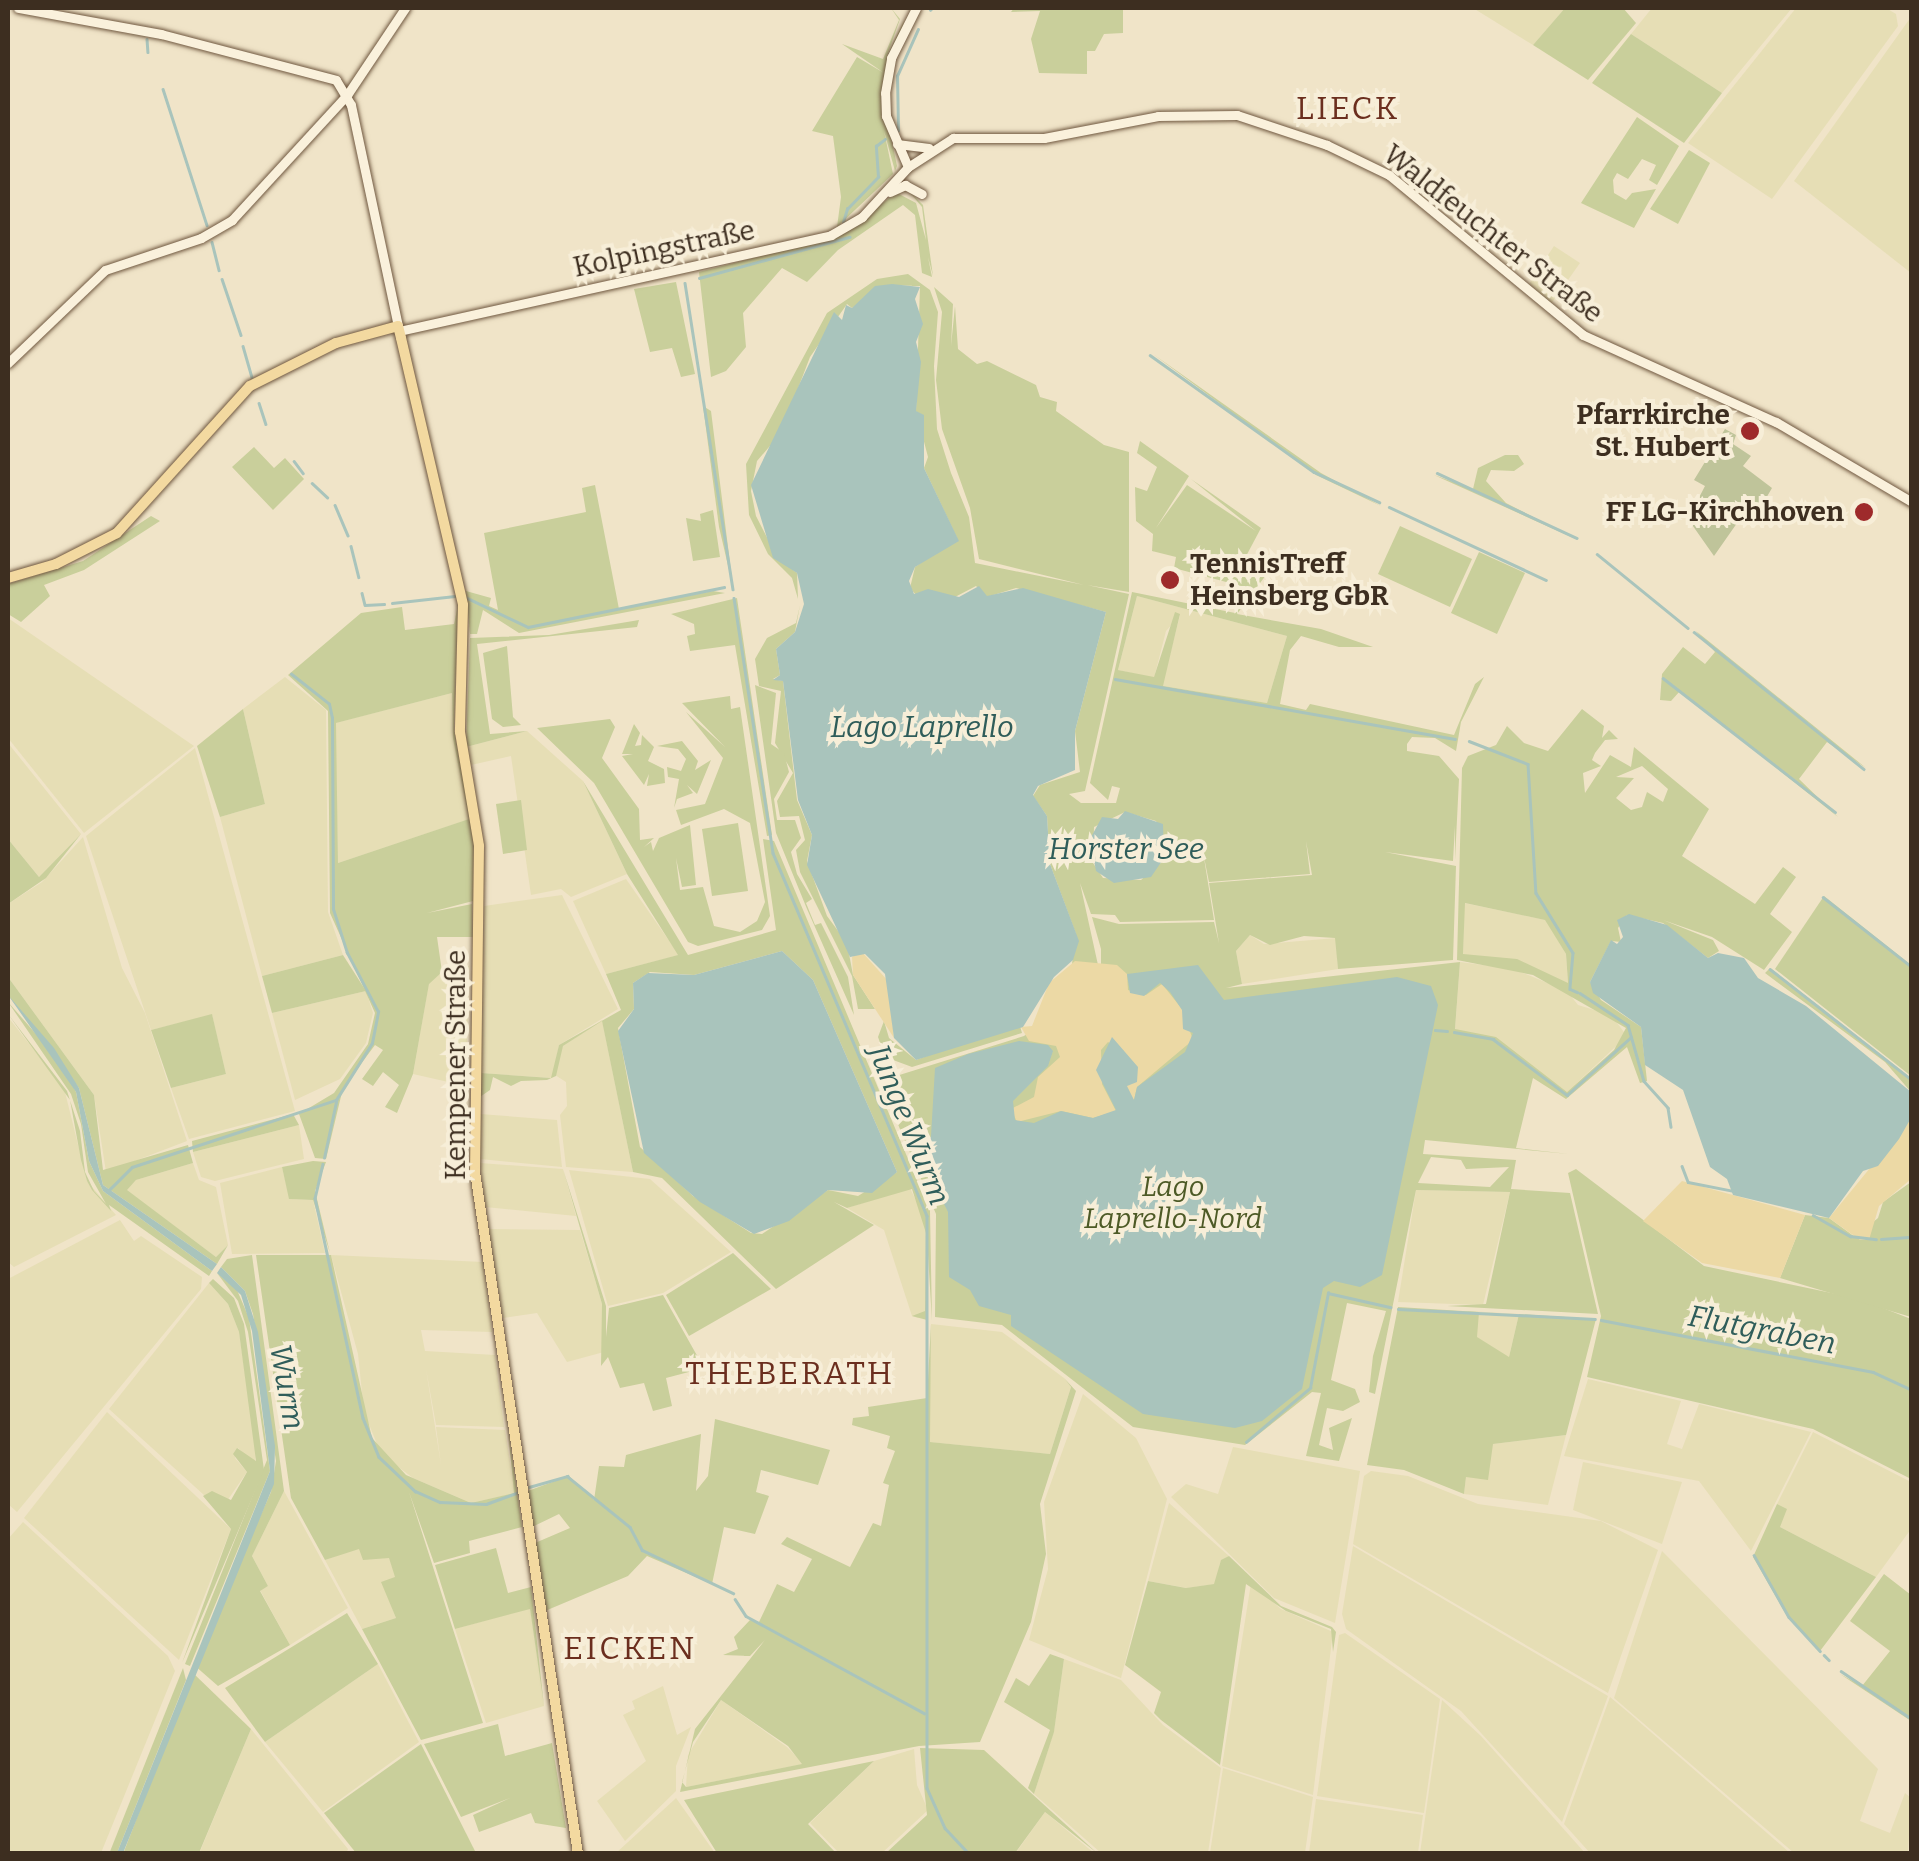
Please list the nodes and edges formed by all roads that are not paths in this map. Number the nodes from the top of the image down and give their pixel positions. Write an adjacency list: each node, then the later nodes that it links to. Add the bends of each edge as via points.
1 (18, 8): 4 (street, via 162,34)
2 (405, 8): 5 (street)
3 (919, 8): 9 (street, via 896,61 889,119)
4 (328, 75): 5 (street); 6 (street)
5 (360, 75): 6 (street)
6 (347, 94): 7 (street, Kempener Straße); 8 (street)
7 (355, 123): 8 (street, via 335,114); 14 (street, Kempener Straße)
8 (304, 144): 16 (street, via 223,227 105,270)
9 (896, 144): 10 (street, via 914,150); 11 (street)
10 (936, 146): 11 (street, Waldfeuchter Straße); 18 (street, Waldfeuchter Straße, via 962,135 1044,138 1182,114 1273,124 1388,174 1583,335 1776,422)
11 (908, 167): 13 (street, Kolpingstraße)
12 (922, 194): 13 (street, via 905,186)
13 (884, 196): 14 (street, Kolpingstraße, via 854,223 818,240)
14 (399, 332): 19 (main road, via 307,352 250,386 118,533 88,551); 20 (main road, Kempener Straße, via 464,605 460,732 480,846 475,1172)
15 (8, 344): 16 (street)
16 (16, 354): 17 (street)
17 (8, 363)
18 (1912, 502)
19 (8, 578)
20 (578, 1854)

